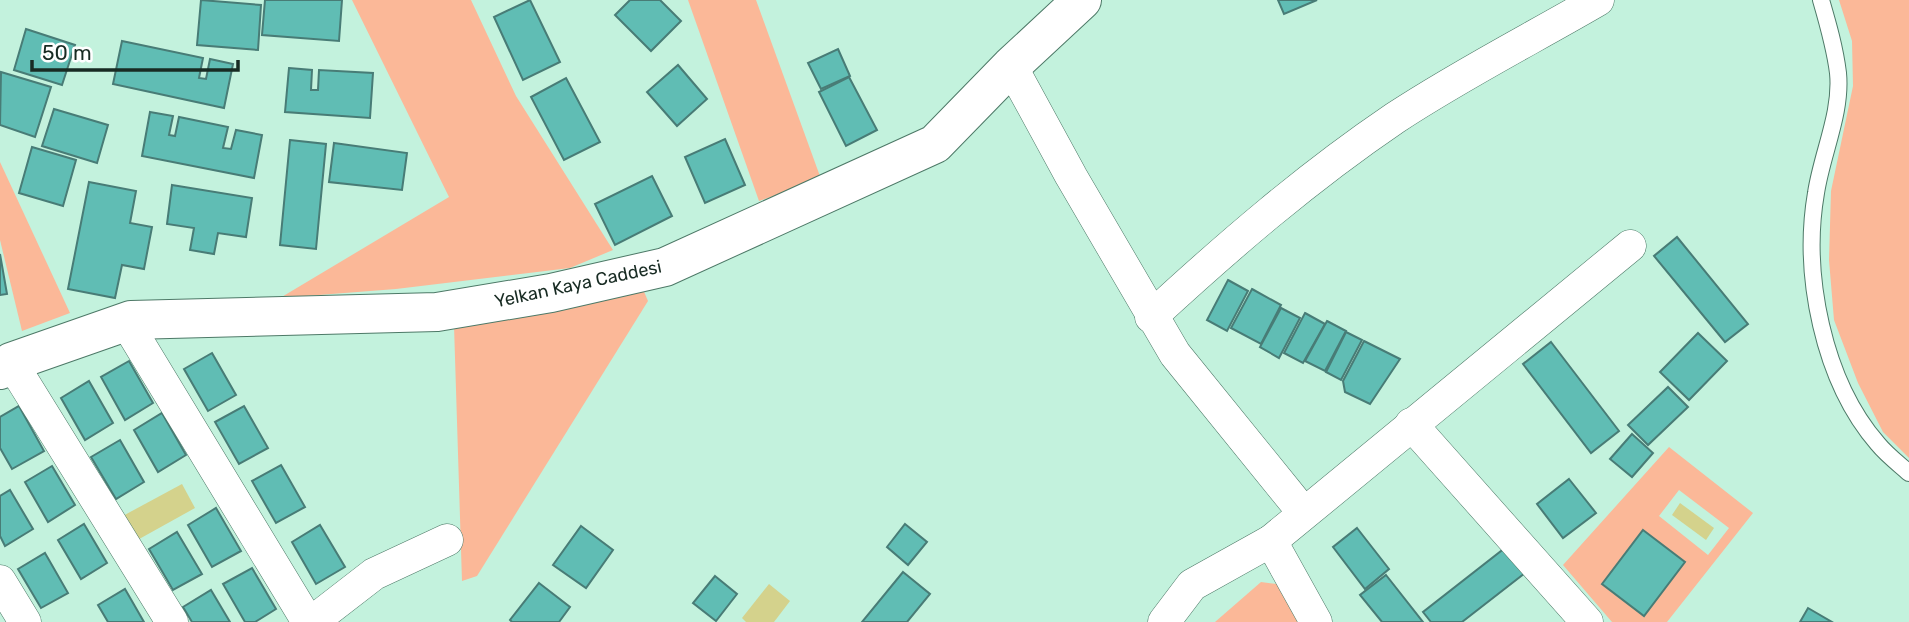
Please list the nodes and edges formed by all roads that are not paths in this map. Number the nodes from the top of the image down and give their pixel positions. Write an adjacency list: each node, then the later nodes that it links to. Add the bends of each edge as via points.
1 (1082, 0): 4 (street, Yelkan Kaya Caddesi)
2 (1598, 0): 6 (street, via 1398,116 1332,162 1244,231)
3 (1821, 0): 10 (lane, via 1838,75 1835,112 1815,194 1819,321 1840,384 1877,444)
4 (1011, 66): 6 (street); 7 (street, Yelkan Kaya Caddesi, via 935,144 665,267 437,312)
5 (1630, 246): 9 (street)
6 (1152, 317): 11 (street, via 1175,354)
7 (126, 322): 8 (street, Yelkan Kaya Caddesi); 17 (street)
8 (6, 366): 16 (street)
9 (1411, 424): 11 (street); 20 (street)
10 (1909, 473)
11 (1303, 512): 13 (street)
12 (447, 540): 17 (street, via 374,574)
13 (1271, 541): 18 (street, via 1192,585); 19 (street)
14 (0, 581): 15 (street)
15 (25, 622)
16 (172, 622)
17 (310, 622)
18 (1164, 622)
19 (1316, 622)
20 (1587, 622)

